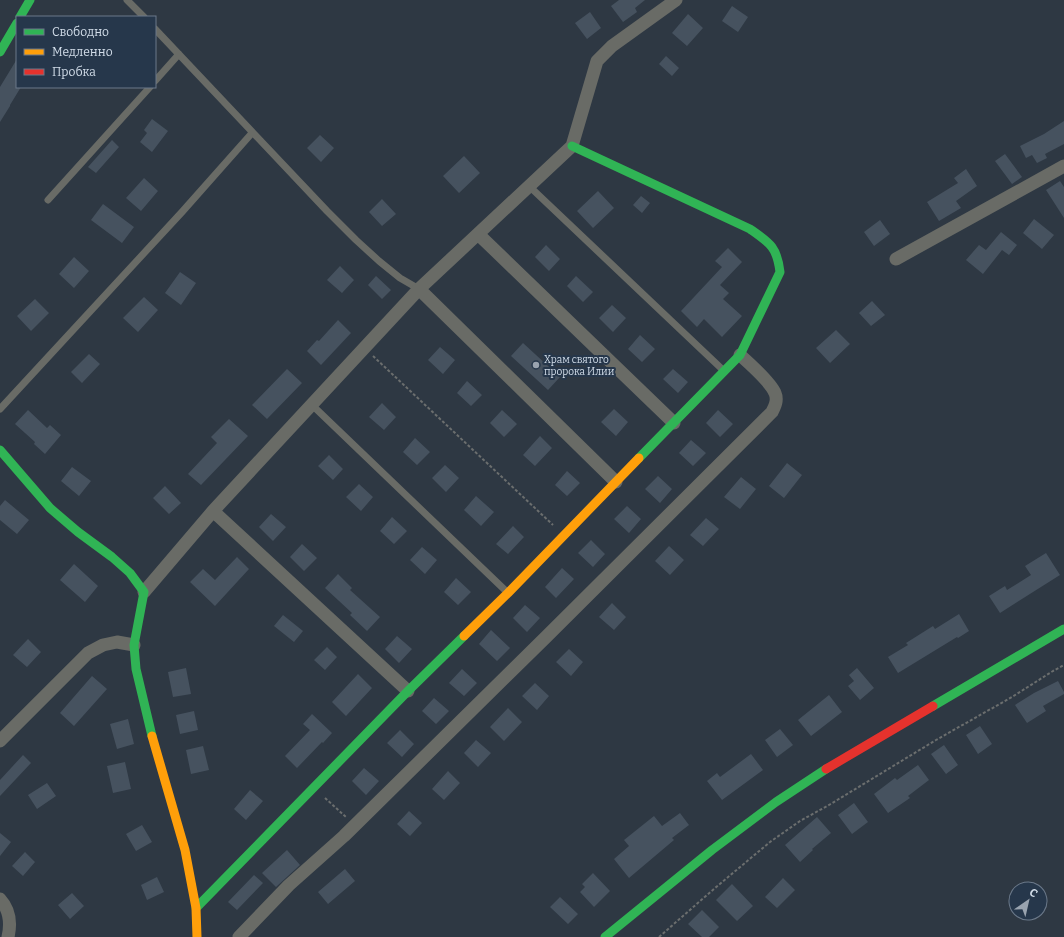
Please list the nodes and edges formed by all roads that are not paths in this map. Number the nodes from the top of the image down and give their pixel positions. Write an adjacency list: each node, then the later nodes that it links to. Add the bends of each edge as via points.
1 (30, 0): 4 (street)
2 (127, 0): 5 (lane)
3 (676, 0): 13 (street, via 612,46 597,61)
4 (21, 16)
5 (143, 16)
6 (16, 25): 8 (street)
7 (156, 30): 9 (lane)
8 (0, 52)
9 (179, 54): 10 (lane); 12 (lane)
10 (156, 80)
11 (149, 88): 16 (lane)
12 (252, 133): 19 (lane, via 356,240 400,278); 23 (lane)
13 (572, 146): 15 (street); 20 (street, via 750,229 772,245 779,260 780,272)
14 (1064, 166): 18 (street)
15 (529, 186): 17 (street); 21 (lane)
16 (48, 200)
17 (478, 234): 19 (street); 24 (street)
18 (896, 259)
19 (419, 289): 22 (street); 26 (street)
20 (740, 355): 21 (street); 38 (street, via 776,394 772,412 355,826 289,885)
21 (724, 371): 24 (street)
22 (312, 405): 27 (street); 29 (lane)
23 (0, 409)
24 (674, 422): 26 (street)
25 (0, 450): 28 (street, via 50,508 130,573)
26 (616, 482): 29 (street)
27 (213, 511): 28 (street); 32 (street)
28 (144, 592): 31 (street)
29 (508, 593): 32 (street)
30 (1064, 629): 39 (street, via 830,766 776,802)
31 (134, 645): 33 (street, via 116,642 88,653); 35 (street, via 136,669 185,850)
32 (408, 691): 35 (street)
33 (0, 741)
34 (0, 899): 36 (street, via 9,916)
35 (196, 908): 37 (street)
36 (8, 937)
37 (197, 937)
38 (239, 937)
39 (605, 937)

